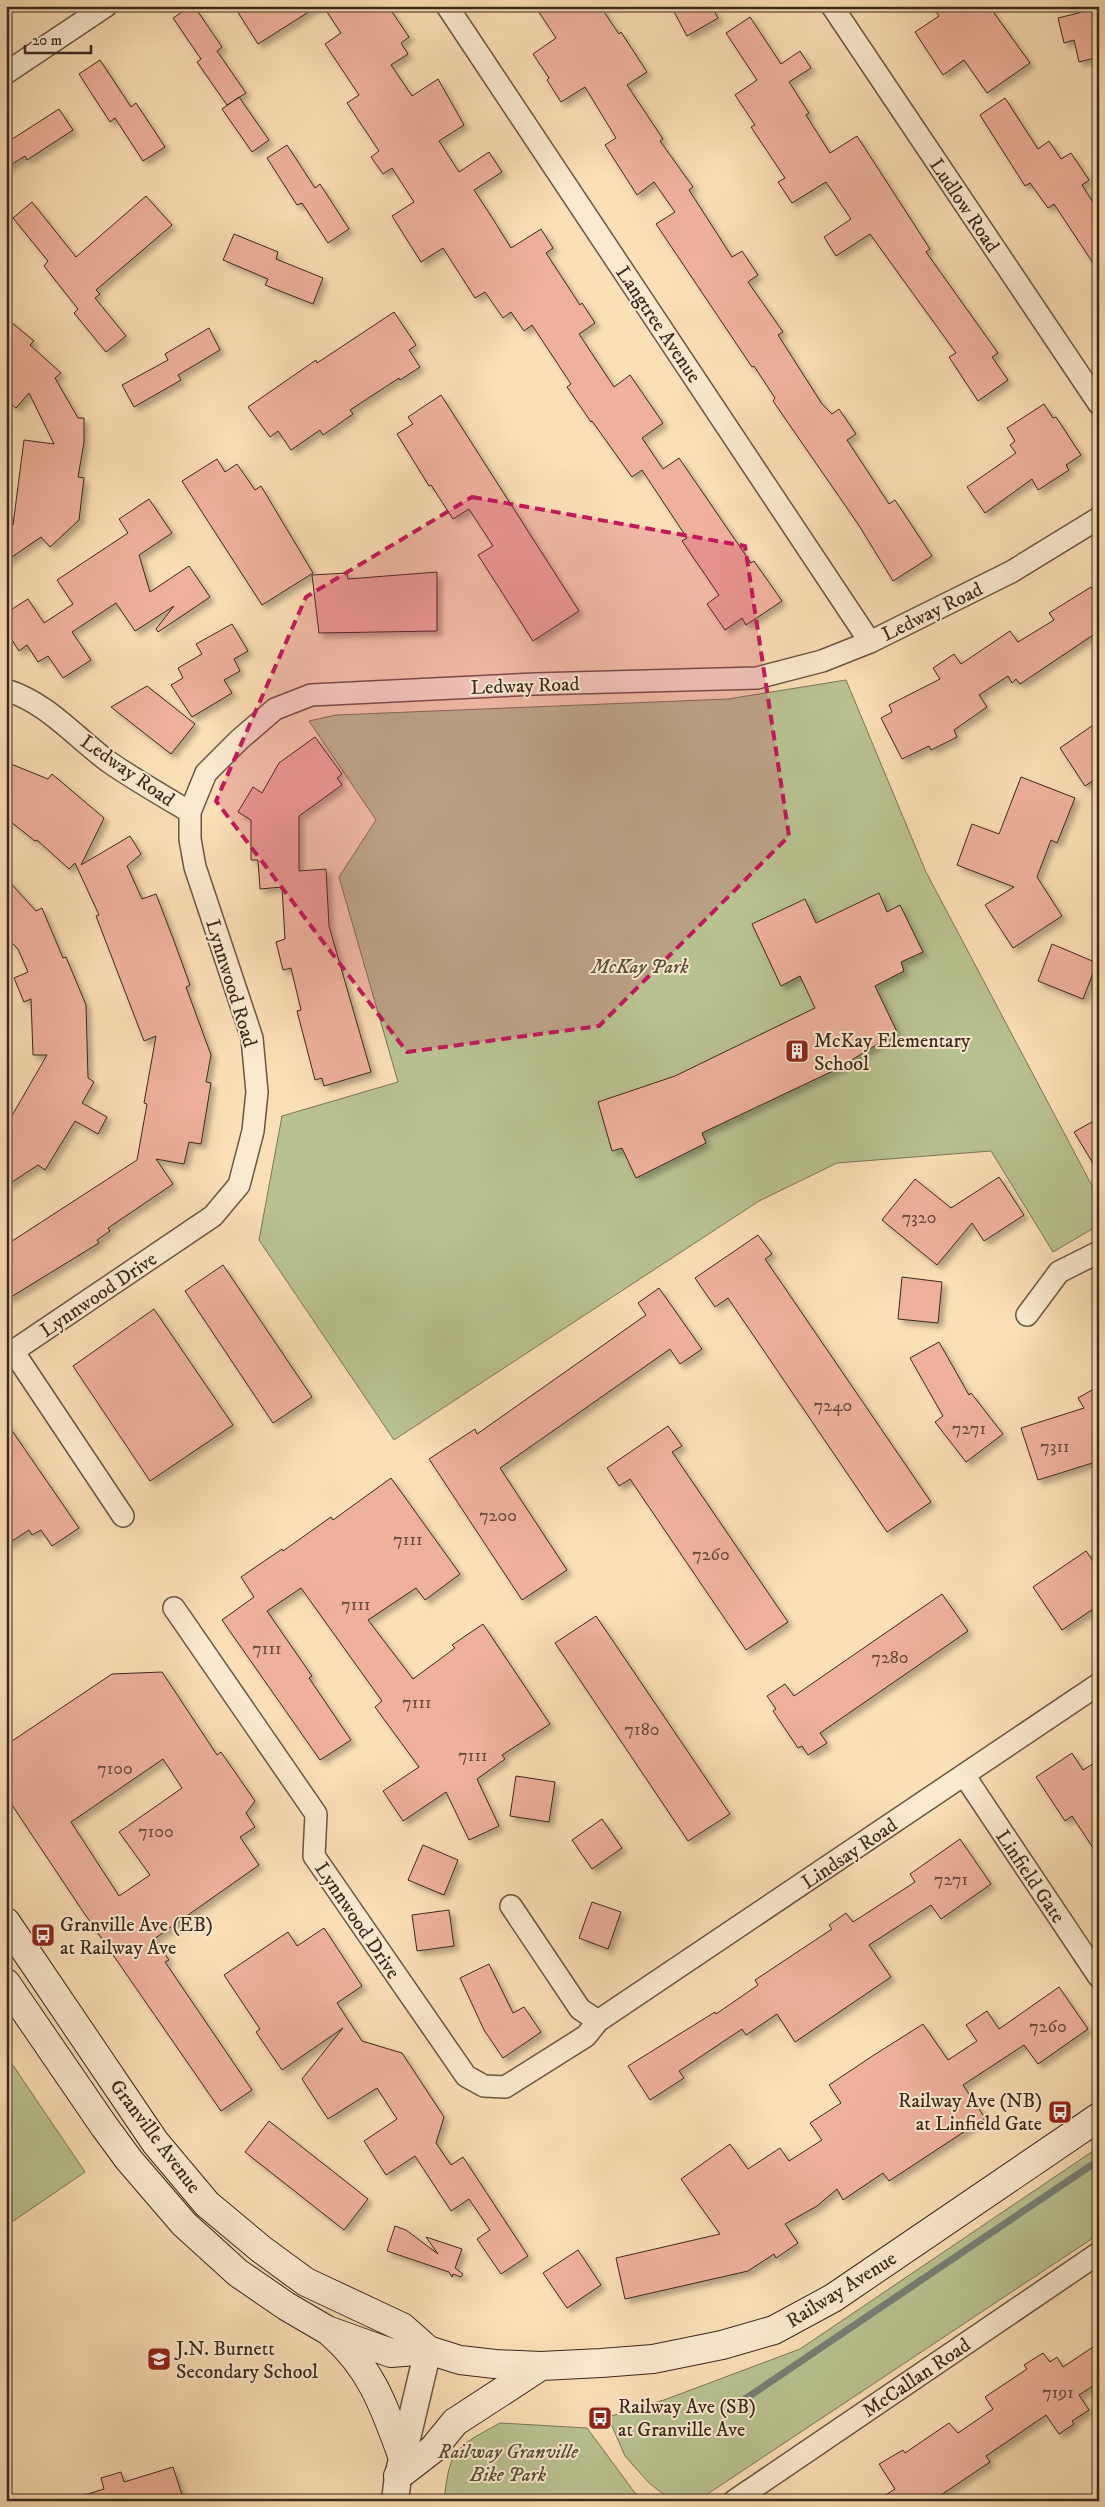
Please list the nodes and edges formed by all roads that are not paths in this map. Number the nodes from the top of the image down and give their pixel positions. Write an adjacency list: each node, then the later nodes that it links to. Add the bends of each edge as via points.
1 (106, 6): 4 (street)
2 (447, 6): 7 (street, Langtree Avenue)
3 (832, 6): 5 (street, Ludlow Road)
4 (6, 73)
5 (1099, 404)
6 (1099, 518): 7 (street, Ledway Road, via 1011,572)
7 (870, 642): 9 (street, Ledway Road, via 822,661 756,678 311,695 275,708 239,740 206,773)
8 (6, 690): 9 (street, Ledway Road, via 39,706 108,761)
9 (190, 812): 10 (street, Lynnwood Road, via 195,867 252,1038 257,1092 253,1131)
10 (239, 1185): 13 (street, Lynnwood Drive, via 213,1216)
11 (1099, 1252): 12 (street, via 1059,1272)
12 (1027, 1315)
13 (10, 1353): 14 (street, Lynnwood Drive)
14 (123, 1516)
15 (174, 1608): 23 (street, Lynnwood Drive, via 316,1814 314,1856)
16 (1099, 1684): 17 (street, Lindsay Road)
17 (964, 1775): 20 (street, Linfield Gate); 22 (street, Lindsay Road)
18 (511, 1906): 22 (street, via 580,2009)
19 (6, 1922): 27 (main road, Granville Avenue, via 154,2142 207,2204 306,2282 402,2327)
20 (1099, 1977)
21 (6, 1983): 26 (main road, Granville Avenue, via 129,2160 184,2224 238,2272)
22 (598, 2022): 23 (street, Lindsay Road, via 586,2036 505,2087 484,2086)
23 (466, 2076)
24 (1099, 2117): 28 (main road, Railway Avenue, via 833,2298 774,2330 722,2346 653,2359)
25 (1099, 2253): 30 (street, McCallan Road)
26 (327, 2330): 27 (main road, Granville Avenue, via 391,2353); 29 (main road, via 349,2349 378,2392)
27 (428, 2350): 28 (main road, Railway Avenue, via 460,2360); 29 (street)
28 (541, 2366): 29 (main road, via 455,2422 433,2449)
29 (399, 2478)
30 (734, 2501)

